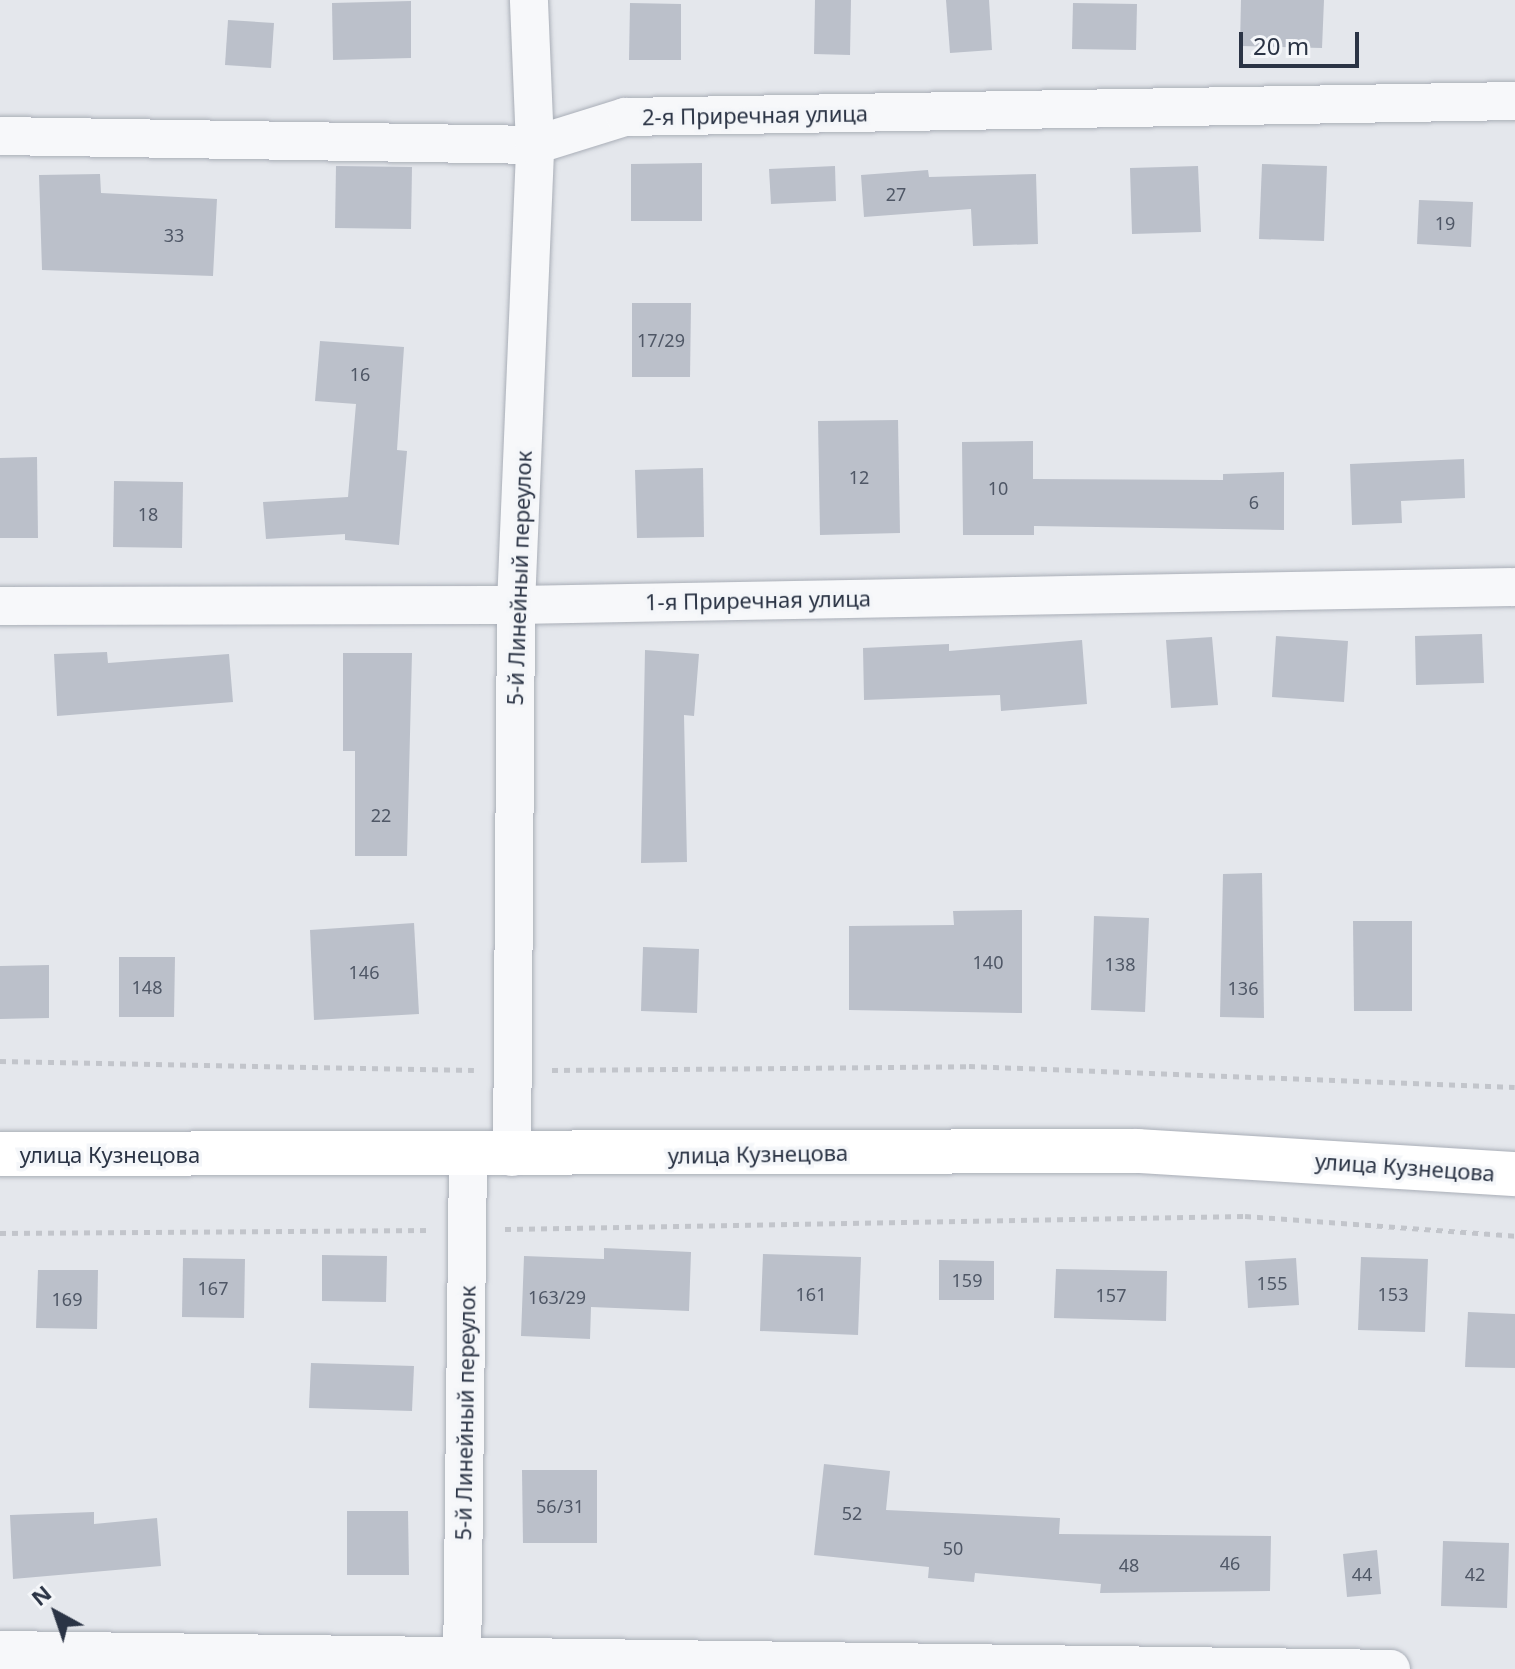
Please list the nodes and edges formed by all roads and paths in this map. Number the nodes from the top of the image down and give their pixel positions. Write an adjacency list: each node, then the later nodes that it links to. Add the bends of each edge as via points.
1 (529, 0): 4 (street, 5-й Линейный переулок)
2 (1515, 101): 4 (street, 2-я Приречная улица, via 625,117)
3 (0, 136): 4 (street, 2-я Приречная улица)
4 (535, 145): 6 (street, 5-й Линейный переулок)
5 (1515, 587): 6 (street, 1-я Приречная улица)
6 (516, 605): 7 (street, 1-я Приречная улица); 9 (street, 5-й Линейный переулок)
7 (0, 606)
8 (0, 1061): 9 (path)
9 (512, 1071): 10 (path, via 969,1066); 13 (street, 5-й Линейный переулок)
10 (1515, 1087)
11 (0, 1154): 12 (main road, улица Кузнецова)
12 (468, 1156): 13 (main road, улица Кузнецова); 15 (street, 5-й Линейный переулок)
13 (512, 1157): 14 (main road, улица Кузнецова, via 1138,1151)
14 (1515, 1174)
15 (468, 1229): 16 (path); 17 (path, via 1245,1216); 19 (street, 5-й Линейный переулок)
16 (0, 1233)
17 (1515, 1236)
18 (0, 1650): 19 (street)
19 (462, 1660): 20 (street)
20 (1391, 1669)

